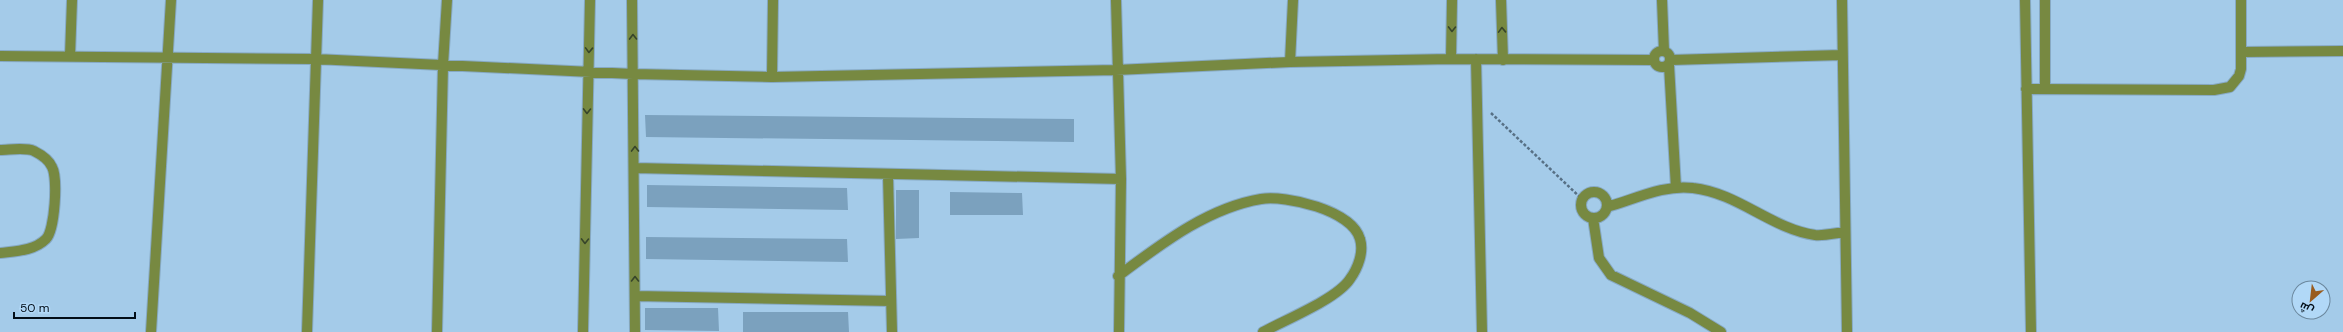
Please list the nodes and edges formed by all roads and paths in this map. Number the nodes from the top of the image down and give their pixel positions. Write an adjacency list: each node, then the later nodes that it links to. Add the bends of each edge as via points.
1 (72, 0): 22 (street)
2 (171, 0): 23 (street)
3 (318, 0): 24 (street)
4 (447, 0): 31 (street)
5 (590, 0): 33 (street, one-way to 33)
6 (632, 0): 34 (street, one-way to 6)
7 (773, 0): 35 (street)
8 (1116, 0): 32 (street)
9 (1293, 0): 29 (street)
10 (1452, 0): 25 (street, one-way to 25)
11 (1501, 0): 27 (street, one-way to 11)
12 (1662, 0): 18 (street)
13 (1842, 0): 20 (street)
14 (2025, 0): 36 (street)
15 (2045, 0): 37 (street)
16 (2241, 0): 19 (street)
17 (2343, 50): 19 (street)
18 (1664, 51): 28 (street, via 1656,53); 30 (street, via 1668,53)
19 (2242, 52): 37 (street, via 2239,76 2230,87 2222,89)
20 (1842, 55): 30 (street); 47 (street)
21 (0, 56): 22 (street)
22 (70, 56): 23 (street)
23 (167, 56): 24 (street); 52 (street)
24 (315, 59): 31 (street); 53 (street)
25 (1451, 59): 26 (street); 29 (street)
26 (1476, 59): 27 (street); 38 (street)
27 (1503, 60): 28 (street)
28 (1654, 60): 30 (street, via 1658,67 1666,67)
29 (1290, 62): 32 (street)
30 (1670, 62): 43 (street)
31 (444, 65): 33 (street); 54 (street)
32 (1116, 70): 35 (street); 42 (street)
33 (588, 72): 34 (street); 55 (street, one-way to 55)
34 (634, 74): 35 (street); 40 (street, one-way to 34)
35 (772, 77)
36 (2026, 89): 37 (street); 63 (street)
37 (2045, 89)
38 (1476, 99): 44 (path); 60 (street)
39 (0, 150): 48 (street, via 32,150 42,156 52,167 55,193 53,221 47,238 32,248)
40 (635, 168): 41 (street); 50 (street, one-way to 40)
41 (888, 175): 42 (street); 51 (street)
42 (1121, 179): 49 (street)
43 (1676, 188): 45 (street); 47 (street, via 1691,187 1719,194 1810,234)
44 (1582, 199): 45 (street, via 1594,192 1601,194 1606,200); 46 (street, via 1583,211)
45 (1606, 207): 46 (street, via 1599,216)
46 (1593, 218): 61 (street, via 1599,258 1611,275 1690,313)
47 (1845, 232): 62 (street)
48 (0, 253)
49 (1118, 276): 58 (street); 59 (street, via 1164,242 1213,215 1255,201 1279,198 1294,200 1328,212 1351,225 1360,238 1361,245 1359,262 1350,279 1336,293)
50 (635, 296): 51 (street); 56 (street)
51 (891, 300): 57 (street)
52 (151, 332)
53 (307, 332)
54 (437, 332)
55 (583, 332)
56 (635, 332)
57 (892, 332)
58 (1119, 332)
59 (1263, 332)
60 (1482, 332)
61 (1721, 332)
62 (1847, 332)
63 (2031, 332)

